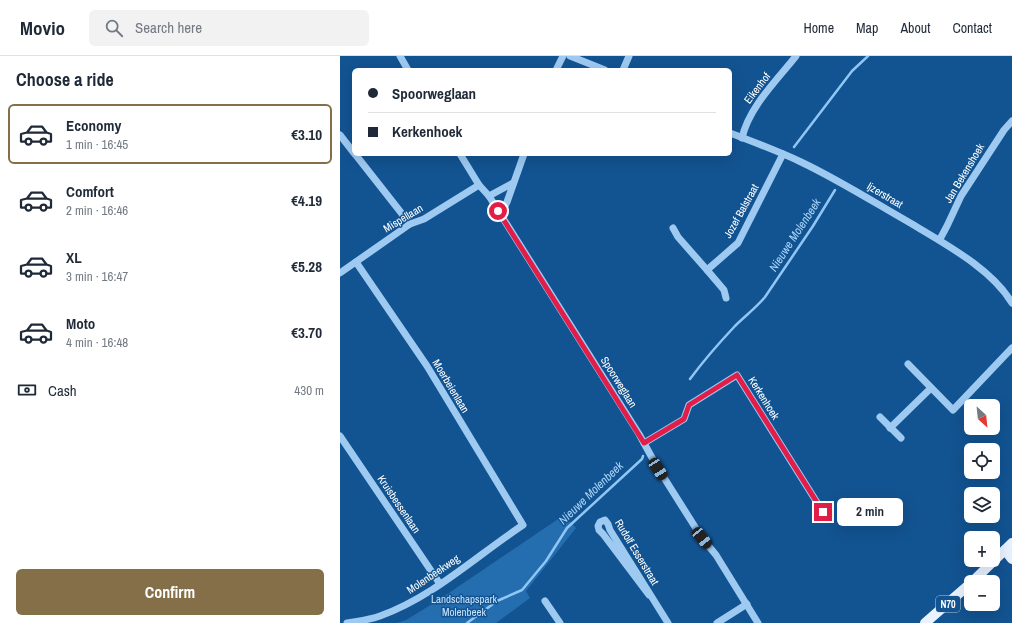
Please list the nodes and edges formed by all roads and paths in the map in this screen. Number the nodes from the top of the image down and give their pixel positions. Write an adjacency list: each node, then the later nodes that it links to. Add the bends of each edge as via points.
1 (400, 56): 6 (street)
2 (563, 56): 7 (street)
3 (570, 56): 8 (street)
4 (629, 56): 9 (street)
5 (796, 56): 13 (street, Eikenhof, via 754,108)
6 (407, 68)
7 (557, 68)
8 (600, 68)
9 (624, 68)
10 (1012, 121): 25 (street, Jan Bekenshoek, via 961,196)
11 (732, 134): 13 (street, Ijzerstraat)
12 (340, 135): 14 (street)
13 (742, 138): 15 (street, Ijzerstraat)
14 (352, 150)
15 (783, 154): 25 (street, Ijzerstraat, via 858,191); 27 (street, Jozef Balstraat, via 738,243)
16 (356, 156): 23 (street)
17 (461, 156): 20 (street, Spoorweglaan)
18 (523, 156): 19 (street)
19 (513, 183): 21 (street); 22 (street, via 504,208)
20 (479, 185): 21 (street, Spoorweglaan); 23 (street, Mispellaan, via 424,219)
21 (489, 196): 22 (street, Spoorweglaan)
22 (498, 211): 38 (street, Spoorweglaan)
23 (410, 224): 26 (street, Mispellaan)
24 (672, 228): 27 (street)
25 (940, 240): 30 (street, Ijzerstraat, via 983,270 1000,286)
26 (356, 262): 28 (street, Mispellaan); 40 (street, Moerbeienlaan, via 427,366)
27 (707, 270): 29 (street, via 724,290)
28 (340, 273)
29 (726, 298)
30 (1012, 303)
31 (1012, 348): 33 (street, via 953,410)
32 (908, 364): 33 (street)
33 (931, 388): 35 (street)
34 (880, 417): 35 (street)
35 (890, 428): 37 (street)
36 (340, 436): 44 (street, Kruisbessenlaan)
37 (901, 438)
38 (644, 443): 39 (street, Kerkenhoek, via 684,419 689,405 737,375); 48 (street, Spoorweglaan)
39 (823, 512)
40 (523, 525): 44 (street, Molenbeekweg)
41 (1008, 547): 42 (main road); 43 (main road, N70)
42 (1012, 559)
43 (980, 575)
44 (440, 584): 50 (street, Molenbeekweg, via 398,609 378,617)
45 (964, 590): 55 (main road, N70)
46 (649, 595): 46 (street, Rudolf Esserstraat, via 599,530 600,522 605,520 608,524); 52 (street, Rudolf Esserstraat)
47 (545, 601): 51 (street)
48 (746, 604): 53 (street); 54 (street, Spoorweglaan)
49 (340, 623): 50 (street, Molenbeekweg)
50 (347, 623)
51 (560, 623)
52 (668, 623)
53 (717, 623)
54 (758, 623)
55 (925, 623)

